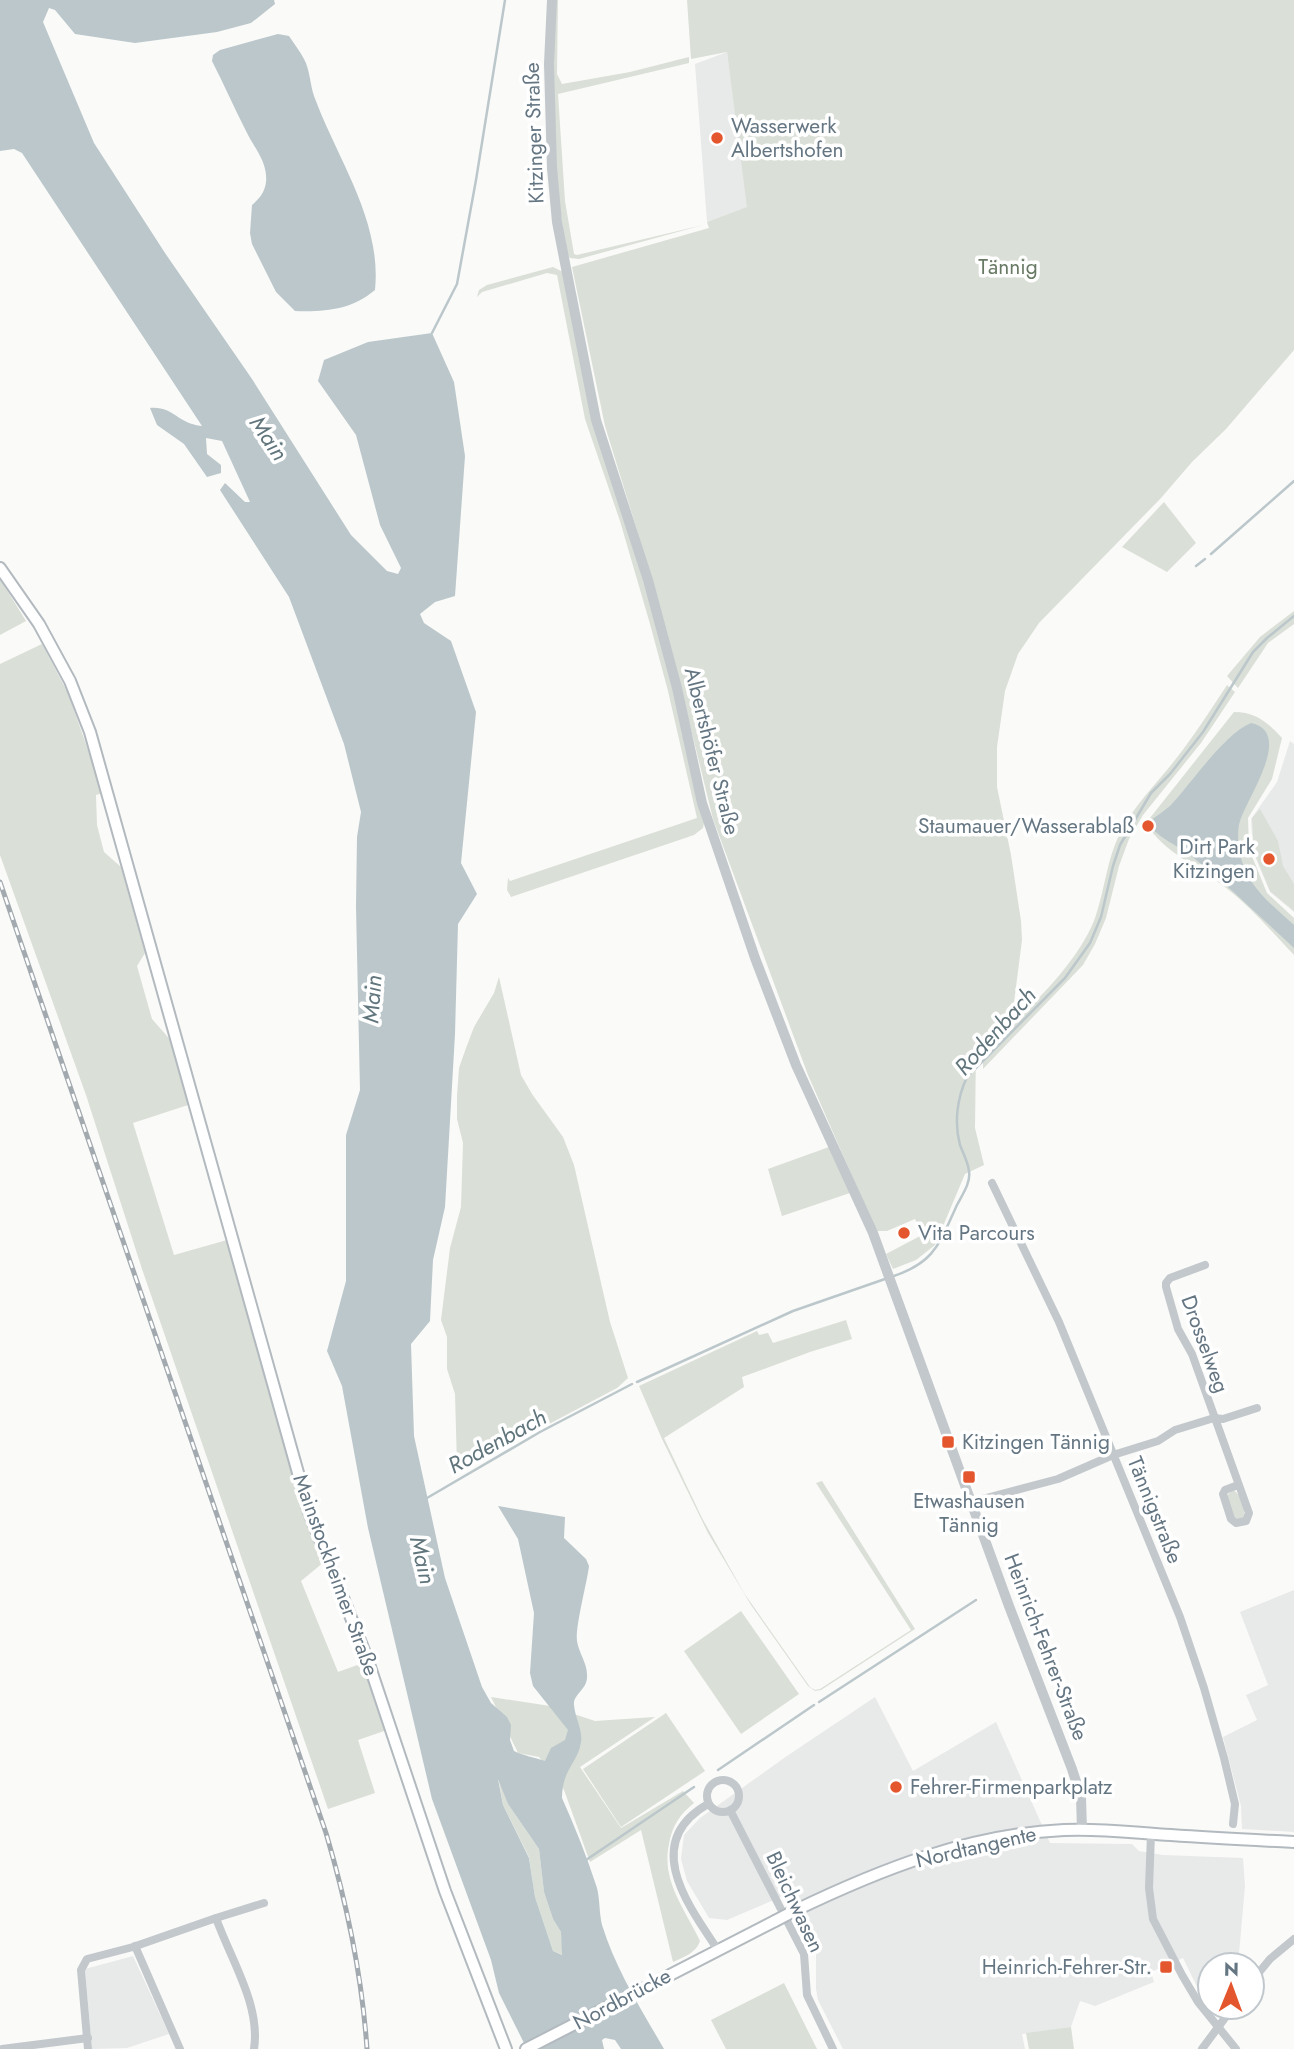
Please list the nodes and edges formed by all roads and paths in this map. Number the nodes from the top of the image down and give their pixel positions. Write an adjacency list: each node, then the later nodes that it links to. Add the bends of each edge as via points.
1 (552, 0): 2 (street, Kitzinger Straße, via 552,167)
2 (565, 263): 6 (street, Albertshöfer Straße, via 596,419 648,580 711,830 796,1065)
3 (0, 568): 32 (main road, Mainstockheimer Straße, via 40,624 90,732 309,1512 367,1658 445,1891)
4 (992, 1182): 9 (street, Tännigstraße, via 1059,1322)
5 (1206, 1265): 8 (street, Drosselweg, via 1170,1278 1166,1287)
6 (893, 1284): 11 (street, Heinrich-Fehrer-Straße)
7 (1256, 1408): 8 (street)
8 (1214, 1418): 9 (street); 10 (street, Drosselweg)
9 (1113, 1455): 11 (street, via 1058,1479); 14 (street, Tännigstraße, via 1204,1688 1235,1804)
10 (1238, 1485): 10 (street, Drosselweg, via 1223,1494 1236,1523 1249,1516)
11 (971, 1503): 15 (street, Heinrich-Fehrer-Straße, via 1075,1778)
12 (708, 1804): 13 (street, via 716,1811); 13 (street, Bleichwasen, via 708,1788 725,1780 736,1785 739,1793 738,1803); 22 (street, Bleichwasen, via 681,1828 673,1860 685,1896)
13 (730, 1810): 34 (street, Bleichwasen, via 804,1954 807,1994)
14 (1233, 1824)
15 (1082, 1830): 16 (main road, Nordtangente); 22 (main road, Nordtangente, bridge, via 1014,1836 931,1854 860,1880)
16 (1151, 1834): 17 (main road, Nordtangente); 26 (street, via 1153,1919)
17 (1294, 1842)
18 (264, 1903): 19 (street)
19 (216, 1918): 21 (street); 31 (street, via 253,2015)
20 (1294, 1939): 23 (street)
21 (135, 1946): 27 (street, via 83,1964); 30 (street)
22 (718, 1950): 24 (main road, Nordtangente)
23 (1266, 1963)
24 (681, 1969): 33 (main road, Nordbrücke)
25 (1222, 2021): 26 (street)
26 (1217, 2028): 35 (street); 36 (street)
27 (88, 2038): 28 (street); 29 (street)
28 (2, 2049)
29 (88, 2049)
30 (180, 2049)
31 (254, 2049)
32 (506, 2049)
33 (526, 2049)
34 (833, 2049)
35 (1202, 2049)
36 (1236, 2049)

